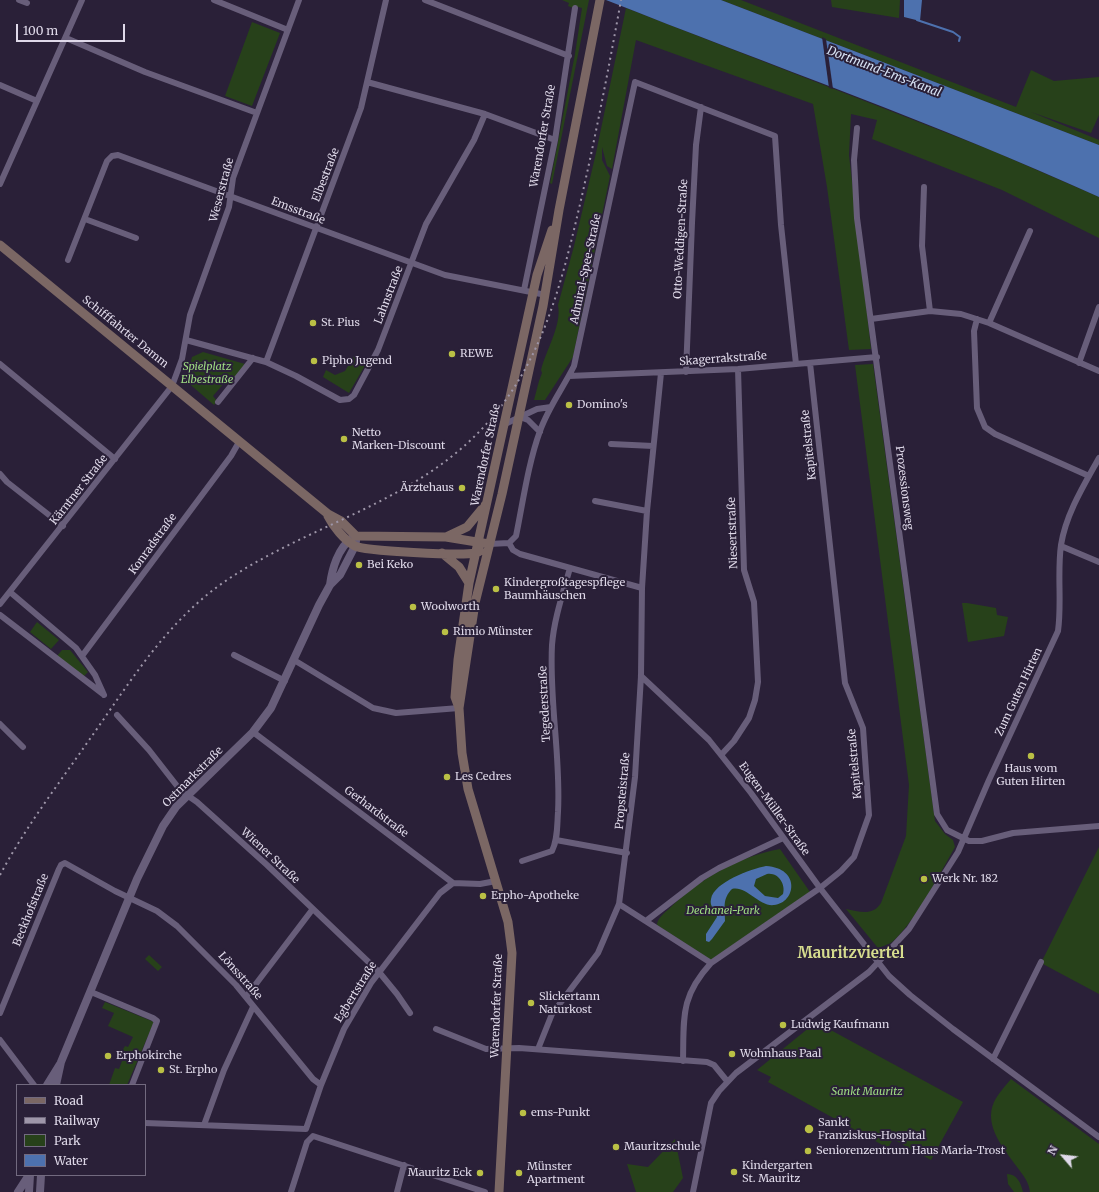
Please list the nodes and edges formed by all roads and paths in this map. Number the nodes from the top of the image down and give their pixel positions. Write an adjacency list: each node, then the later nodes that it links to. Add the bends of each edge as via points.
1 (19, 0): 8 (street)
2 (82, 0): 11 (street)
3 (214, 0): 10 (street)
4 (299, 0): 10 (street, Weserstraße)
5 (386, 0): 13 (street, Elbestraße)
6 (425, 0): 12 (street)
7 (600, 2): 24 (main road, Warendorfer Straße)
8 (27, 3)
9 (575, 8): 12 (street, Warendorfer Straße)
10 (288, 30): 17 (street, Weserstraße)
11 (66, 38): 15 (street); 17 (street, via 145,72)
12 (569, 56): 20 (street, Warendorfer Straße)
13 (367, 82): 18 (street); 26 (street, Elbestraße, via 352,135)
14 (0, 85): 15 (street)
15 (37, 101): 21 (street)
16 (701, 108): 47 (street, via 775,136 781,225); 50 (street, Otto-Weddigen-Straße, via 696,145); 52 (street, Admiral-Spee-Straße, via 635,82 580,347)
17 (257, 113): 23 (street, Weserstraße, via 233,178)
18 (485, 114): 20 (street); 31 (street, Lahnstraße, via 474,140 426,224)
19 (857, 128): 37 (street, Prozessionsweg, via 854,160 857,218)
20 (555, 140): 32 (street, Warendorfer Straße)
21 (0, 184)
22 (924, 187): 36 (street, via 922,246)
23 (231, 196): 25 (street, Emsstraße, via 118,155 107,161); 26 (street, Emsstraße); 40 (street, Weserstraße, via 225,221 190,315)
24 (559, 210): 33 (main road, Warendorfer Straße, via 537,274); 34 (main road, Warendorfer Straße)
25 (84, 219): 28 (street); 30 (street, Emsstraße)
26 (316, 228): 31 (street, Emsstraße); 43 (street, Elbestraße)
27 (1030, 231): 39 (street)
28 (136, 238)
29 (0, 245): 53 (main road, Schifffahrter Damm)
30 (68, 260)
31 (412, 264): 32 (street, Emsstraße, via 445,275); 43 (street, Lahnstraße, via 373,360 349,399 340,400)
32 (524, 290): 33 (street, Emsstraße)
33 (534, 292): 34 (street, Emsstraße); 57 (main road, Warendorfer Straße)
34 (546, 295): 56 (main road, Warendorfer Straße)
35 (1099, 307): 45 (street)
36 (930, 311): 37 (street); 38 (street, via 961,314)
37 (871, 319): 41 (street, Prozessionsweg)
38 (977, 319): 39 (street); 65 (street, via 974,331 977,408 985,427 995,434)
39 (989, 323): 45 (street)
40 (186, 340): 42 (street); 53 (street, Weserstraße)
41 (877, 357): 44 (street, Skagerrakstraße); 101 (street, Prozessionsweg, via 937,814 946,830)
42 (253, 358): 43 (street); 54 (street)
43 (266, 362)
44 (810, 363): 47 (street, Skagerrakstraße); 107 (street, Kapitelstraße, via 844,683 863,728 869,815 854,857)
45 (1079, 363): 49 (street)
46 (0, 364): 63 (street)
47 (796, 364): 48 (street, Skagerrakstraße)
48 (738, 369): 50 (street, Skagerrakstraße); 97 (street, Niesertstraße, via 744,570 754,602 758,682 749,718 734,742)
49 (1099, 371)
50 (686, 372): 51 (street, Skagerrakstraße)
51 (661, 373): 52 (street, Skagerrakstraße); 61 (street, Propsteistraße)
52 (569, 376): 55 (street, Admiral-Spee-Straße)
53 (172, 386): 59 (main road, Schifffahrter Damm); 63 (street, Kärntner Straße)
54 (218, 402)
55 (551, 407): 56 (street, via 537,408); 58 (street)
56 (520, 417): 57 (street); 58 (street, via 528,420); 76 (main road, Warendorfer Straße)
57 (505, 424): 67 (main road, Warendorfer Straße)
58 (540, 432): 74 (street, via 516,536)
59 (239, 442): 69 (main road, Schifffahrter Damm); 88 (street, Konradstraße)
60 (611, 444): 61 (street)
61 (653, 446): 68 (street, Propsteistraße)
62 (1099, 458): 65 (street, Zum Guten Hirten)
63 (115, 460): 70 (street, Kärntner Straße)
64 (0, 474): 70 (street)
65 (1089, 476): 77 (street, Zum Guten Hirten, via 1066,522)
66 (596, 501): 68 (street)
67 (487, 503): 72 (main road, via 467,527); 73 (main road, Warendorfer Straße)
68 (647, 511): 83 (street, Propsteistraße)
69 (328, 514): 71 (main road, Schifffahrter Damm, via 341,521); 75 (main road, Schifffahrter Damm, via 331,521)
70 (63, 526): 84 (street, Kärntner Straße)
71 (356, 536): 72 (main road); 75 (street, Ostmarkstraße)
72 (446, 537): 73 (main road)
73 (478, 543): 76 (main road); 79 (main road, Warendorfer Straße)
74 (509, 543): 76 (street); 81 (street, via 513,550 520,554)
75 (352, 544): 78 (main road, via 391,552); 89 (street, Ostmarkstraße, via 340,575 330,585)
76 (489, 544): 79 (main road); 92 (main road, Warendorfer Straße, via 475,603)
77 (1061, 546): 80 (street); 101 (street, Zum Guten Hirten, via 1061,610 1058,631)
78 (442, 553): 79 (main road); 82 (main road, via 459,567)
79 (476, 554): 82 (main road, Warendorfer Straße)
80 (1099, 562)
81 (570, 568): 83 (street); 102 (street, Tegederstraße, via 552,644 559,795)
82 (469, 583): 92 (main road, Warendorfer Straße, via 455,697)
83 (642, 588): 90 (street, Propsteistraße)
84 (10, 592): 85 (street, Kärntner Straße); 88 (street)
85 (0, 604)
86 (0, 615): 88 (street, via 104,695)
87 (234, 655): 91 (street)
88 (82, 656)
89 (294, 660): 91 (street, Ostmarkstraße); 92 (street, via 383,711 396,713)
90 (641, 676): 97 (street, Eugen-Müller-Straße, via 709,740); 103 (street, Propsteistraße)
91 (285, 681): 95 (street, Ostmarkstraße, via 271,708)
92 (459, 708): 105 (main road, Warendorfer Straße, via 468,789)
93 (117, 715): 98 (street, Wiener Straße, via 149,750 177,787)
94 (0, 724): 96 (street)
95 (253, 732): 98 (street, Ostmarkstraße); 106 (street, Gerhardstraße)
96 (23, 746)
97 (721, 755): 100 (street, Eugen-Müller-Straße)
98 (188, 796): 108 (street, Ostmarkstraße, via 163,826); 110 (street, Wiener Straße, via 245,845)
99 (1099, 826): 101 (street, via 1013,833 974,842)
100 (783, 838): 107 (street, Eugen-Müller-Straße); 111 (street, via 702,878)
101 (963, 839): 114 (street, Zum Guten Hirten, via 958,852 914,923)
102 (556, 840): 103 (street); 104 (street, via 552,851)
103 (627, 853): 109 (street, Propsteistraße)
104 (522, 861)
105 (496, 881): 106 (street, via 480,884); 123 (main road, Warendorfer Straße, via 508,922 512,954)
106 (453, 883): 115 (street, Egbertstraße, via 440,893)
107 (820, 888): 113 (street, Kapitelstraße); 114 (street, Eugen-Müller-Straße)
108 (129, 898): 116 (street, Ostmarkstraße); 117 (street, Lönsstraße, via 157,911 177,926); 120 (street, Beckhofstraße, via 70,865 61,865)
109 (619, 904): 111 (street); 124 (street, Propsteistraße, via 598,953 552,1014)
110 (312, 910): 115 (street, Wiener Straße); 117 (street)
111 (646, 921): 113 (street)
112 (1041, 962): 125 (street)
113 (711, 963): 126 (street, Kapitelstraße, via 700,975 688,996 684,1015)
114 (878, 964): 125 (street, Eugen-Müller-Straße, via 910,995); 128 (street, Zum Guten Hirten)
115 (379, 972): 119 (street, Wiener Straße); 133 (street, Egbertstraße, via 344,1029)
116 (91, 992): 127 (street, Ostmarkstraße); 132 (street, via 157,1021)
117 (246, 997): 118 (street, Lönsstraße)
118 (253, 1007): 133 (street, Lönsstraße, via 313,1079); 135 (street, via 224,1070)
119 (410, 1012)
120 (0, 1013)
121 (436, 1029): 123 (street, via 486,1049)
122 (0, 1040): 129 (street)
123 (508, 1048): 124 (street); 147 (main road, Warendorfer Straße)
124 (538, 1049): 126 (street)
125 (993, 1059): 136 (street, Eugen-Müller-Straße)
126 (682, 1061): 128 (street, via 707,1062)
127 (61, 1062): 130 (street, Ostmarkstraße); 131 (street, Ostmarkstraße)
128 (727, 1081): 148 (street, Zum Guten Hirten, via 711,1103)
129 (33, 1084)
130 (47, 1084)
131 (56, 1084)
132 (132, 1084)
133 (321, 1085): 135 (street, Egbertstraße, via 306,1129)
134 (146, 1123): 135 (street)
135 (204, 1125)
136 (1099, 1137)
137 (404, 1165): 144 (street, via 316,1136 311,1137 307,1142); 145 (street); 146 (street)
138 (29, 1176): 141 (street)
139 (30, 1176): 142 (street)
140 (41, 1176): 143 (street)
141 (18, 1192)
142 (30, 1192)
143 (40, 1192)
144 (291, 1192)
145 (397, 1192)
146 (484, 1192)
147 (500, 1192)
148 (693, 1192)

